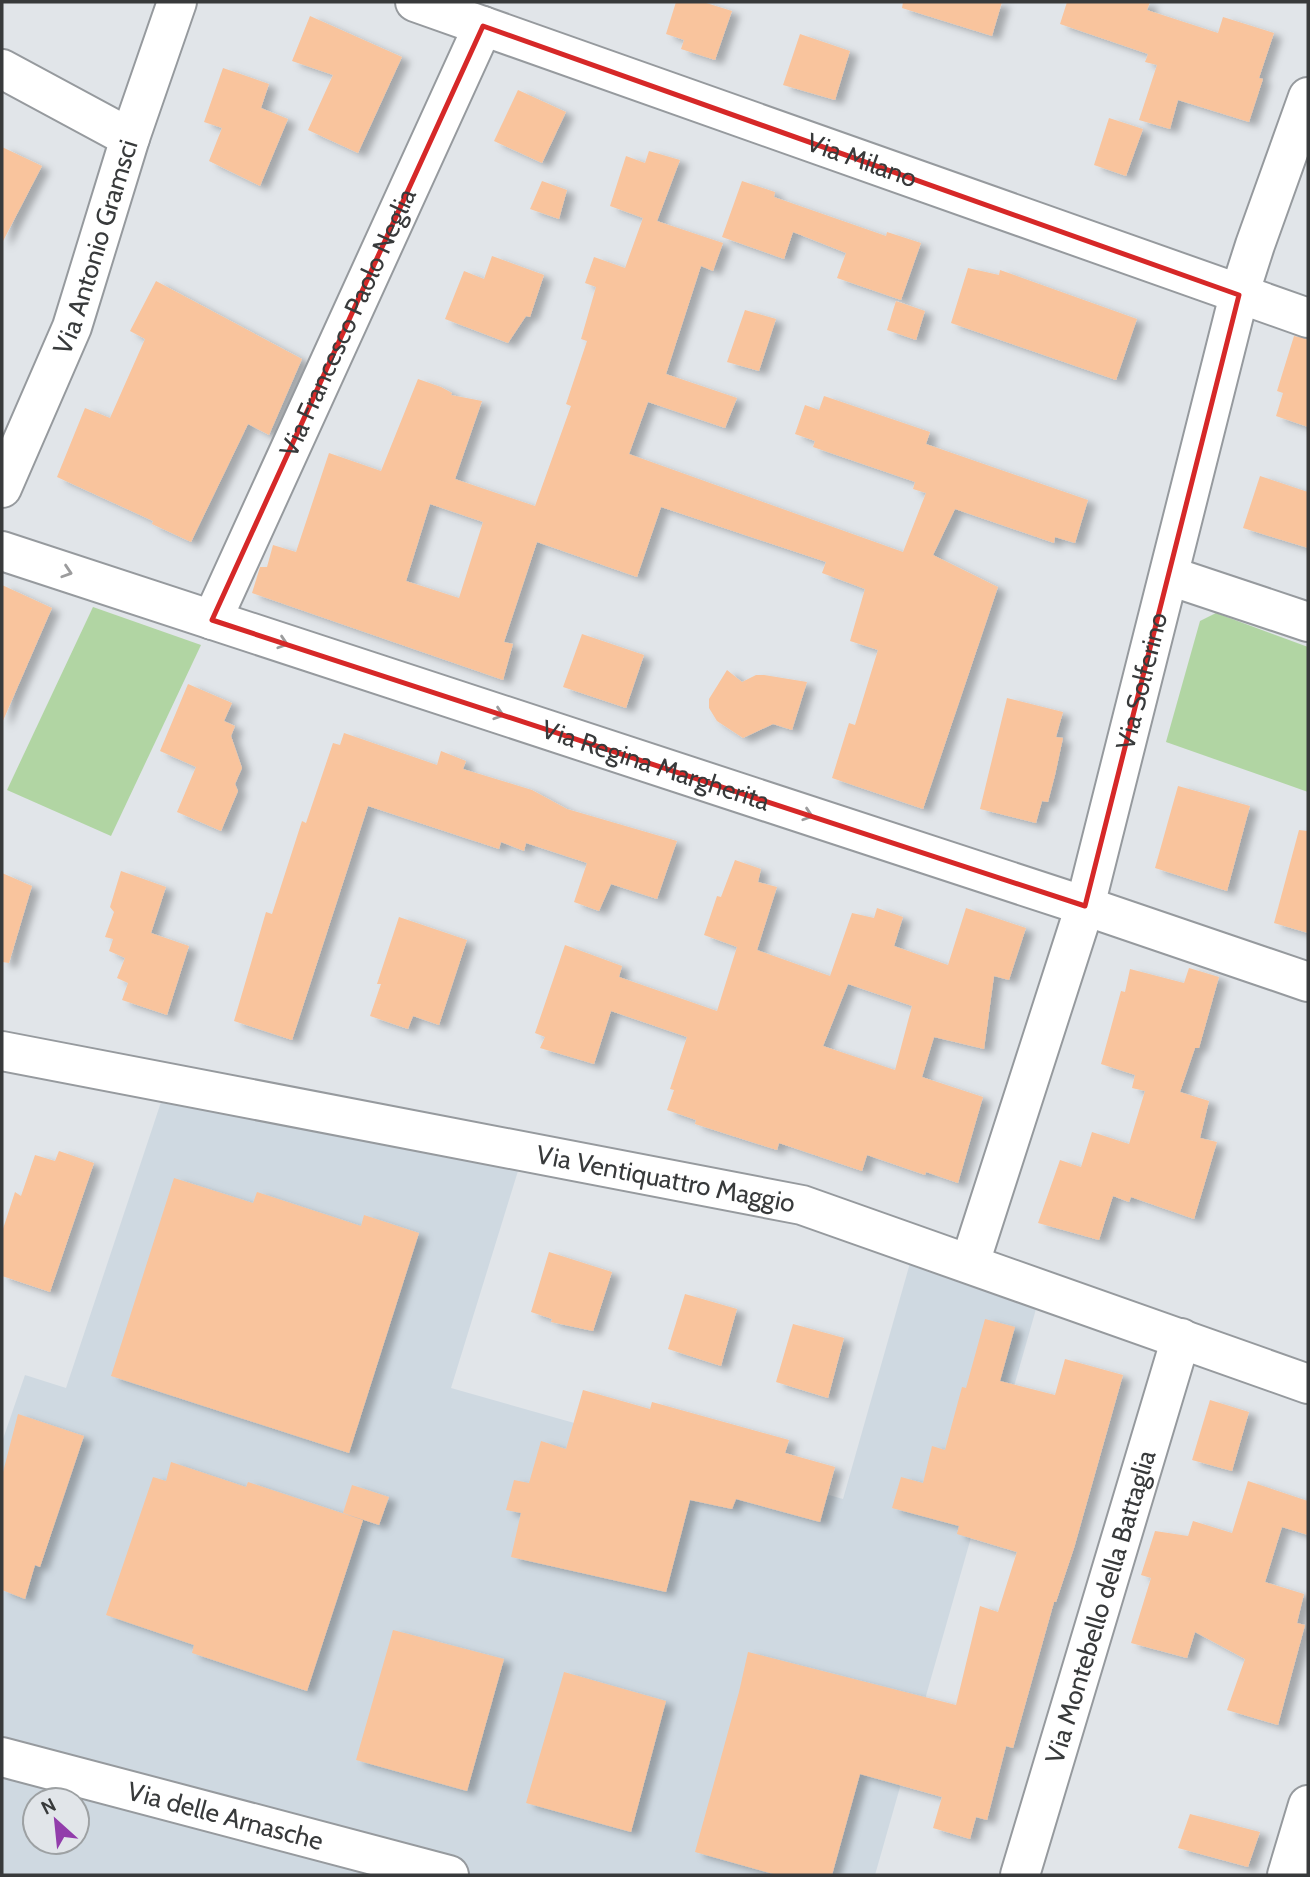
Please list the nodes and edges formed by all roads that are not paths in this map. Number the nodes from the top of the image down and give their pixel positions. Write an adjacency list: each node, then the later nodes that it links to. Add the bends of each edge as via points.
1 (177, 2): 6 (street, Via Antonio Gramsci)
2 (415, 2): 3 (street, Via Milano)
3 (483, 26): 7 (street, Via Milano); 12 (street, Via Francesco Paolo Neglia)
4 (2, 69): 6 (street)
5 (1308, 97): 7 (street, Via Solferino)
6 (130, 138): 9 (street, Via Antonio Gramsci, via 72,327)
7 (1239, 295): 8 (street, Via Milano); 11 (street, Via Solferino)
8 (1308, 318)
9 (2, 488)
10 (2, 551): 12 (street, Via Regina Margherita, one-way to 12)
11 (1170, 576): 13 (street); 14 (street, Via Solferino)
12 (212, 620): 14 (street, Via Regina Margherita, one-way to 14)
13 (1308, 622)
14 (1086, 906): 15 (street, Via Regina Margherita); 17 (street, Via Solferino)
15 (1308, 982)
16 (2, 1051): 17 (street, Via Ventiquattro Maggio, via 802,1205)
17 (970, 1263): 18 (street, Via Ventiquattro Maggio)
18 (1181, 1338): 19 (street, Via Ventiquattro Maggio); 23 (street, Via Montebello della Battaglia)
19 (1308, 1384)
20 (2, 1756): 22 (street, Via delle Arnasche)
21 (1308, 1805): 24 (street)
22 (449, 1875)
23 (1020, 1875)
24 (1287, 1875)

